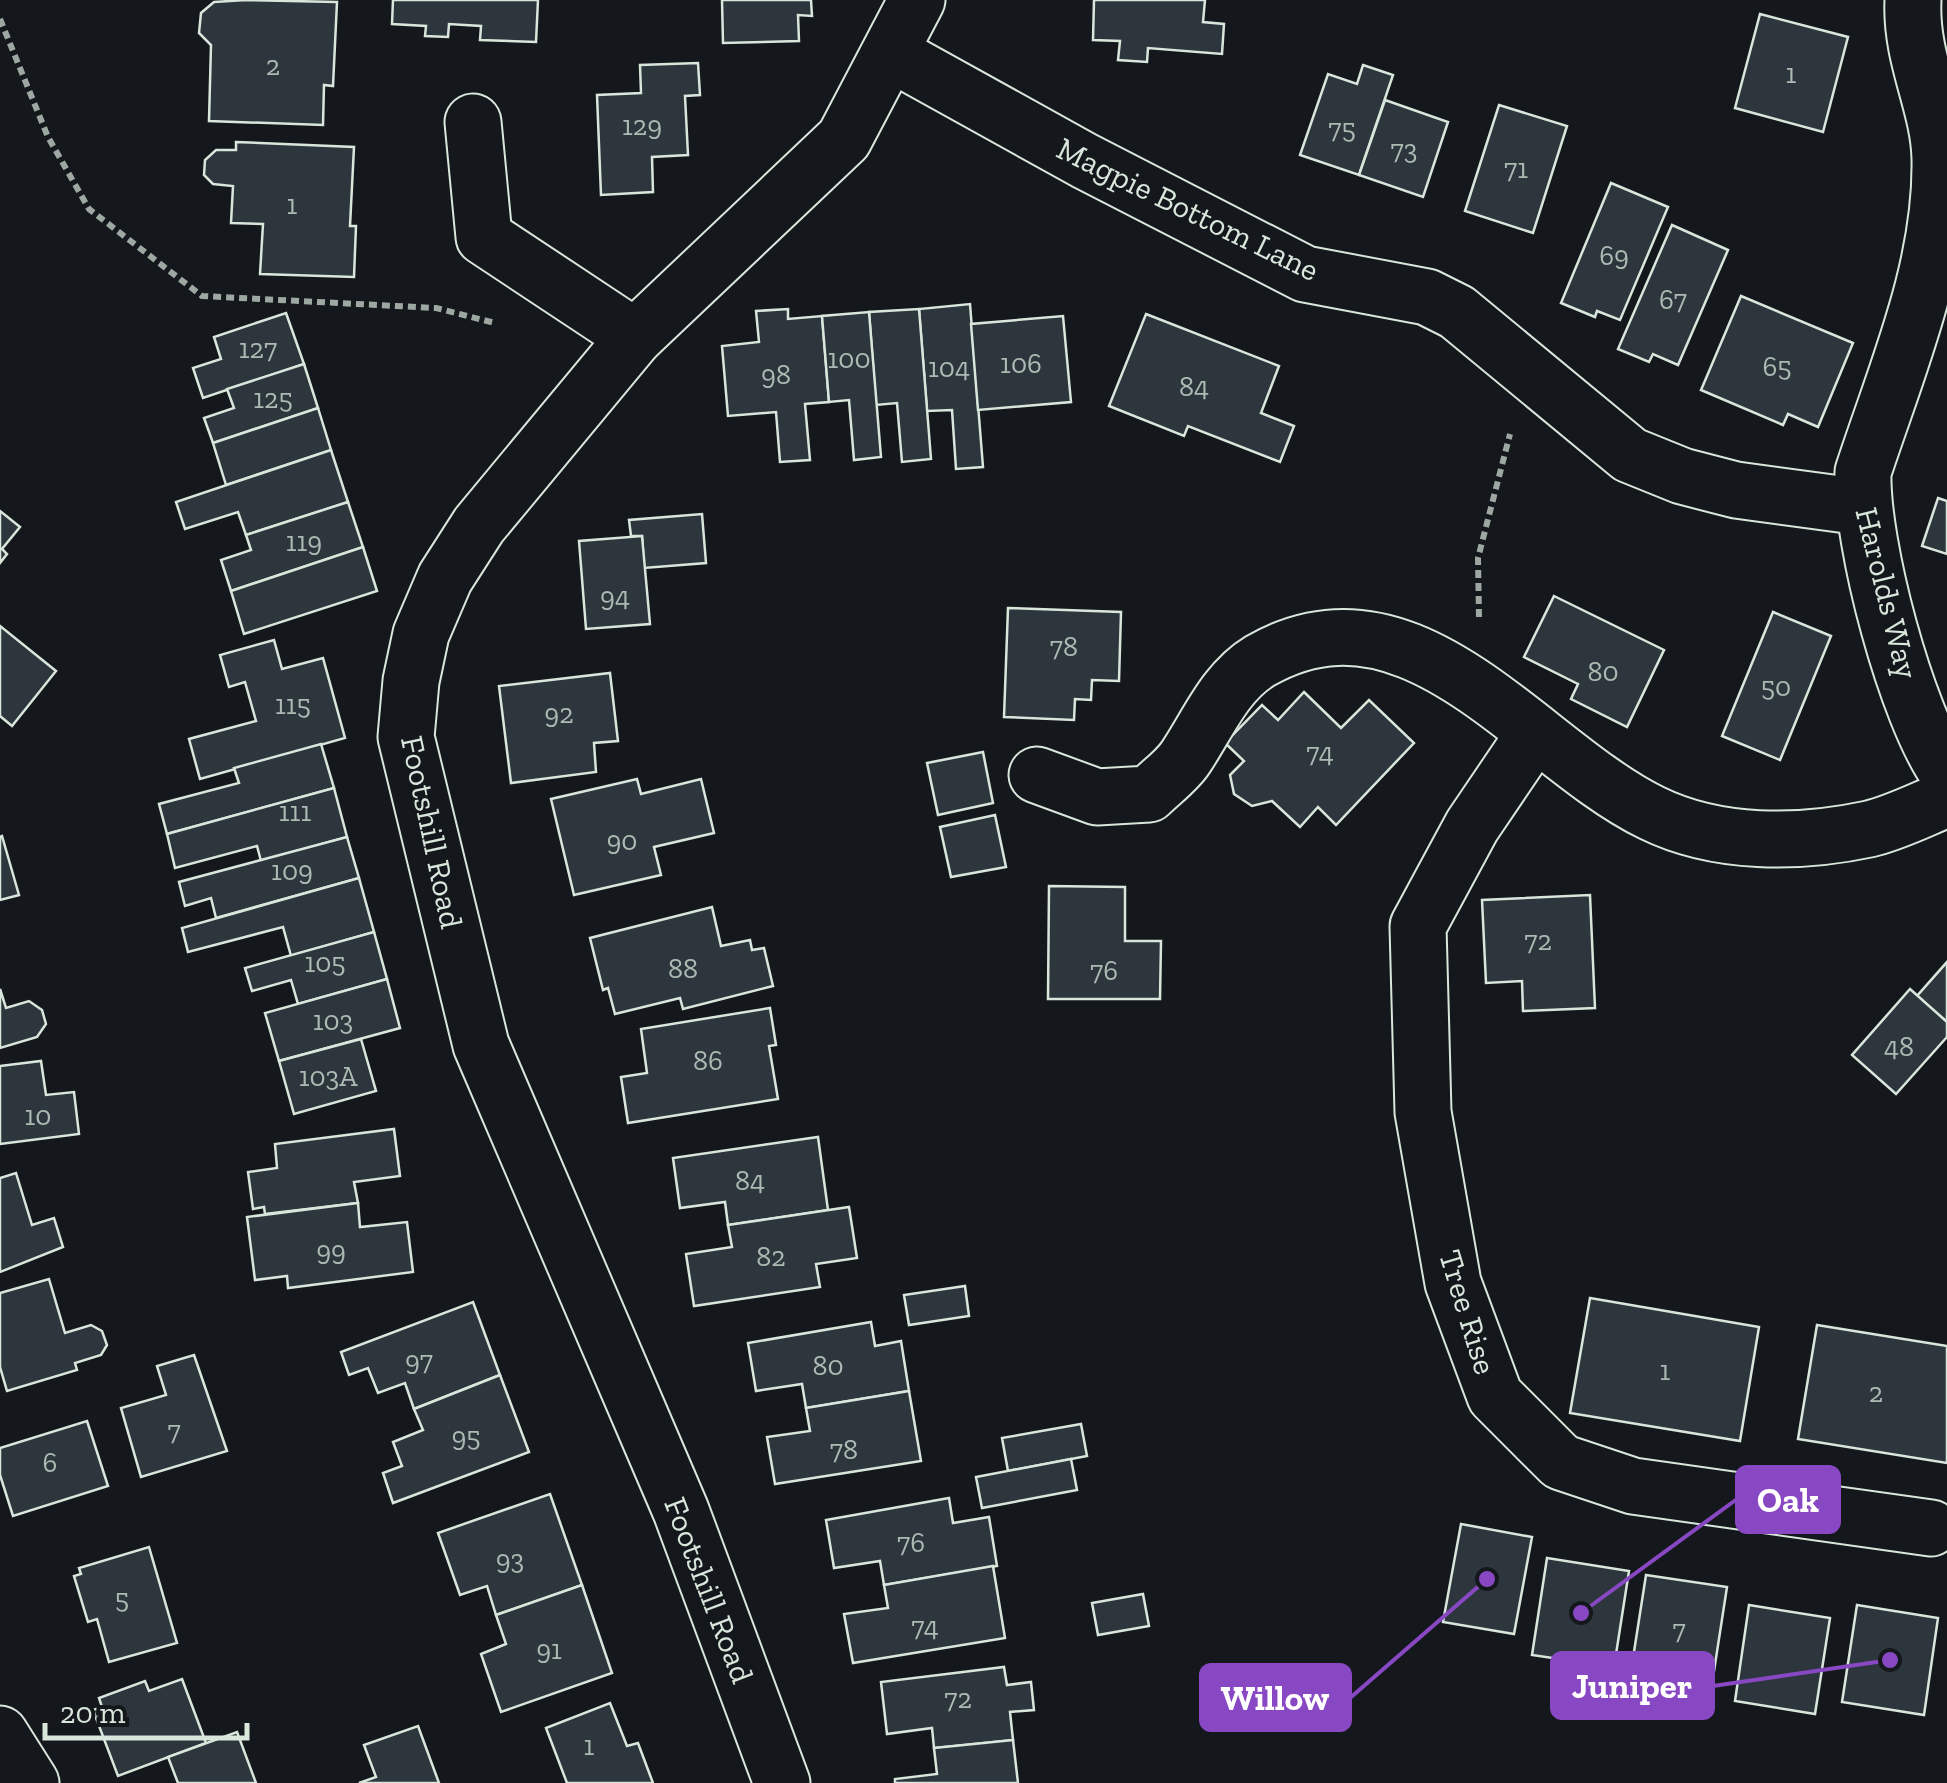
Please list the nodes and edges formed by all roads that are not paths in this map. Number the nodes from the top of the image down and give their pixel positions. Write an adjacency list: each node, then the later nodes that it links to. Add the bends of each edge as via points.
1 (918, 0): 3 (street, Footshill Road)
2 (1913, 0): 6 (street, Harolds Way, via 1911,36 1940,156 1931,262 1863,472)
3 (892, 54): 5 (street, Footshill Road, via 844,139); 6 (street, Magpie Bottom Lane, via 1305,274 1427,297 1457,312 1630,455 1736,490)
4 (473, 122): 5 (street, via 484,238)
5 (635, 337): 14 (street, Footshill Road, via 512,483 444,578 421,634 406,737 481,1045 680,1511)
6 (1862, 507): 8 (street, Harolds Way, via 1878,585 1927,744)
7 (1535, 733): 9 (street, via 1463,676 1404,647 1336,636 1292,645 1256,663 1222,697 1184,761 1149,794 1097,797); 10 (street, via 1654,814 1733,837 1790,840 1871,828); 11 (street, Tree Rise, via 1472,826 1418,926 1423,1112 1453,1283 1495,1396 1560,1462 1633,1486)
8 (1947, 772)
9 (1037, 775)
10 (1947, 799)
11 (1931, 1528)
12 (0, 1734): 13 (street)
13 (31, 1783)
14 (782, 1783)

